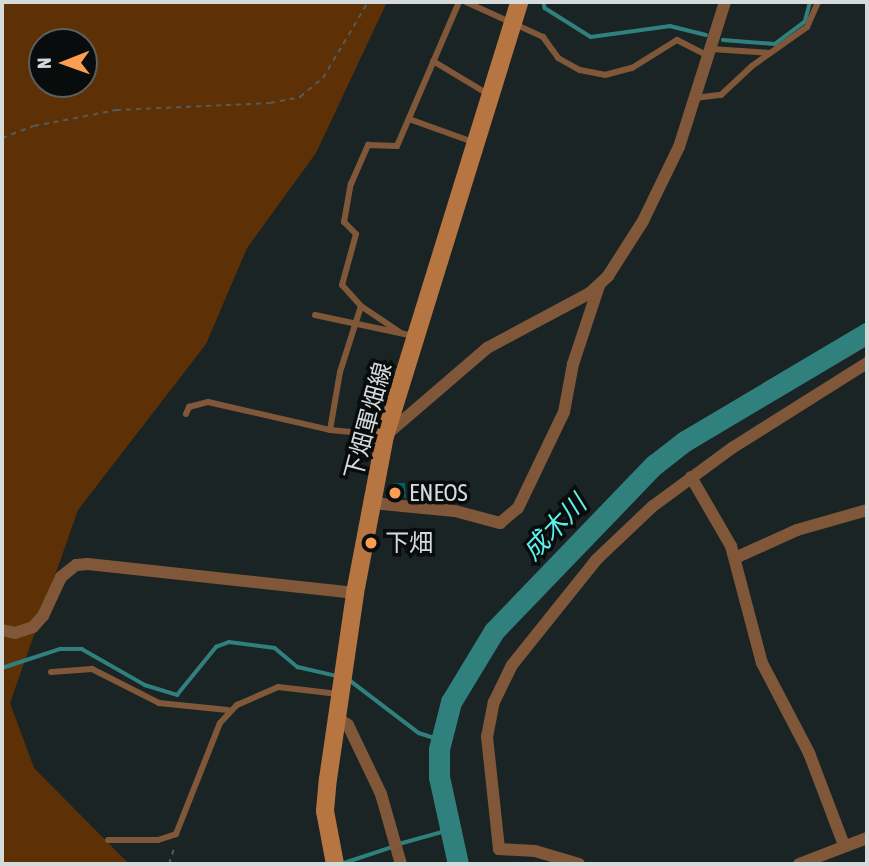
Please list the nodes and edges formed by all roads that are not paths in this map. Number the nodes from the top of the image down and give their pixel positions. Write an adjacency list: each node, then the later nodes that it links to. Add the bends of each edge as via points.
1 (459, 2): 9 (lane)
2 (466, 2): 6 (lane)
3 (519, 2): 6 (main road, 下畑軍畑線)
4 (725, 2): 7 (street)
5 (818, 2): 8 (lane, via 807,27)
6 (514, 22): 7 (lane, via 543,37 558,58 580,70 605,75 632,68 677,40); 10 (main road, 下畑軍畑線)
7 (710, 52): 8 (lane); 11 (street)
8 (769, 53): 11 (lane, via 721,95)
9 (433, 61): 10 (lane); 12 (lane)
10 (492, 96): 13 (main road, 下畑軍畑線)
11 (695, 98): 14 (street, via 679,147 643,221)
12 (409, 120): 13 (lane); 15 (lane, via 397,146 368,145 351,184 344,222 356,234 342,285)
13 (477, 143): 18 (main road, 下畑軍畑線)
14 (600, 283): 22 (street, via 487,348); 24 (street, via 573,364 564,412 518,508 500,523 456,511)
15 (361, 306): 17 (lane); 18 (lane)
16 (315, 316): 17 (lane)
17 (355, 325): 18 (lane); 21 (lane)
18 (408, 335): 22 (main road, 下畑軍畑線)
19 (867, 363): 23 (street)
20 (186, 414): 21 (lane, via 189,407 208,402)
21 (330, 430): 22 (lane)
22 (385, 436): 24 (main road, 下畑軍畑線)
23 (691, 477): 26 (street); 38 (street, via 596,560 512,665 494,702 487,737 499,849 535,851)
24 (372, 503): 27 (main road, 下畑軍畑線)
25 (867, 510): 26 (street, via 797,530)
26 (735, 558): 35 (street, via 762,663 809,753)
27 (355, 593): 28 (street, via 76,565 61,577 33,627 15,633); 30 (main road, 下畑軍畑線)
28 (2, 630)
29 (51, 672): 31 (lane, via 92,669 159,703)
30 (340, 694): 31 (lane, via 278,687); 32 (main road, 下畑軍畑線)
31 (228, 710): 34 (lane, via 176,834 158,840)
32 (337, 718): 36 (main road, 下畑軍畑線, via 325,811); 37 (street, via 348,724 381,794)
33 (867, 838): 35 (street)
34 (108, 840)
35 (844, 845): 39 (street)
36 (335, 864)
37 (401, 864)
38 (579, 864)
39 (799, 864)

